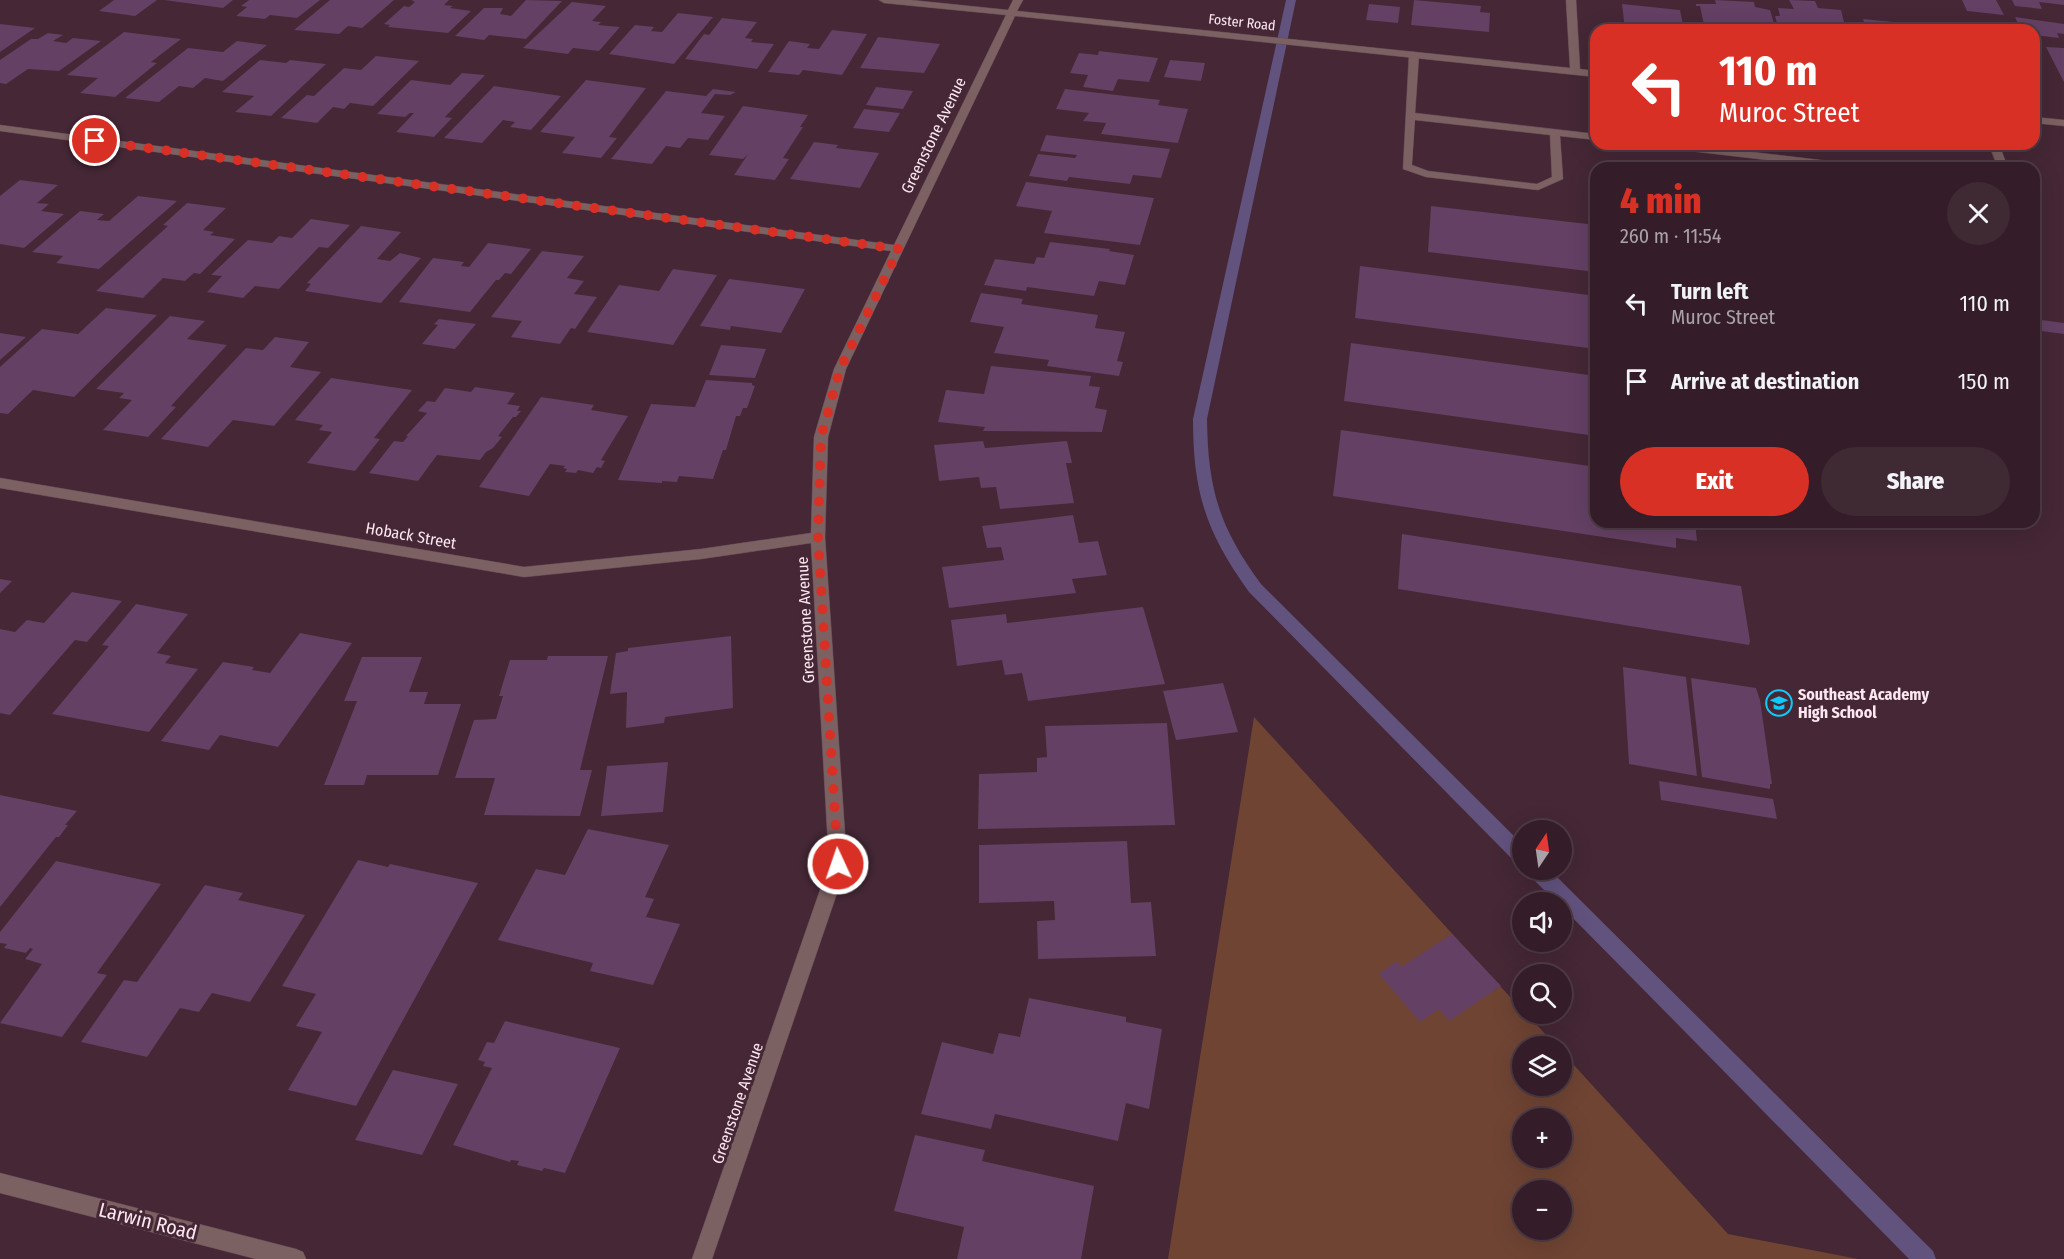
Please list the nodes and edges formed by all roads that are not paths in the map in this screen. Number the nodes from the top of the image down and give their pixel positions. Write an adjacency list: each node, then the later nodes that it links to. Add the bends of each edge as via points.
1 (884, 0): 3 (street, Foster Road)
2 (1571, 0): 5 (street)
3 (1015, 7): 4 (street, Foster Road); 15 (street, Greenstone Avenue)
4 (1414, 55): 5 (street, Foster Road); 7 (street)
5 (1575, 72): 6 (street, Foster Road)
6 (1590, 73)
7 (1411, 116): 11 (street); 11 (street, via 1407,167 1426,174 1538,187 1558,178)
8 (2040, 121): 9 (street)
9 (2064, 123)
10 (0, 128): 15 (street)
11 (1555, 132): 12 (street)
12 (1590, 136)
13 (1708, 150): 14 (street)
14 (1811, 162)
15 (899, 249): 17 (street, Greenstone Avenue, via 840,369 821,437)
16 (0, 483): 17 (street, Hoback Street, via 524,572 701,554)
17 (818, 537): 20 (street, Greenstone Avenue, via 838,864)
18 (0, 1183): 19 (street, Larwin Road)
19 (296, 1259)
20 (702, 1259)

